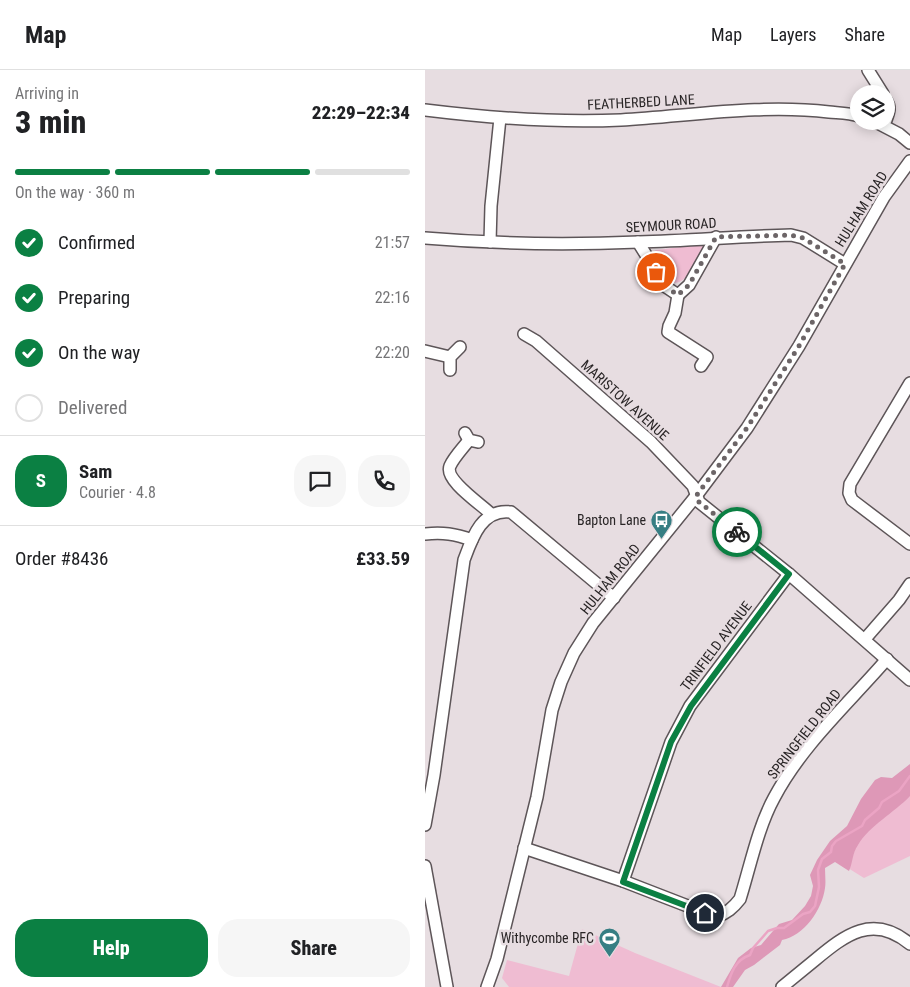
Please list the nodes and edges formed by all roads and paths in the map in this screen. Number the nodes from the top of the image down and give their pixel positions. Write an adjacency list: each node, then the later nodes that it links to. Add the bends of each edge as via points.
1 (868, 70): 2 (street)
2 (877, 85)
3 (425, 110): 5 (street, FEATHERBED LANE)
4 (850, 115): 5 (street, FEATHERBED LANE, via 807,110 757,110 620,120)
5 (500, 118): 11 (street)
6 (893, 130): 7 (street)
7 (910, 143)
8 (908, 169): 13 (street, HULHAM ROAD, via 884,196)
9 (716, 237): 12 (street, SEYMOUR ROAD); 13 (street, SEYMOUR ROAD, via 791,235 803,238); 14 (street, via 689,285)
10 (425, 238): 11 (street, SEYMOUR ROAD)
11 (490, 242): 12 (street, SEYMOUR ROAD, via 553,245)
12 (638, 242): 14 (street, via 666,287)
13 (845, 264): 23 (street, HULHAM ROAD, via 752,420)
14 (678, 295): 19 (street, via 668,332 707,357)
15 (524, 334): 23 (street, MARISTOW AVENUE, via 651,442 693,486)
16 (460, 347): 18 (street)
17 (425, 351): 18 (street)
18 (449, 357): 20 (street)
19 (701, 366)
20 (449, 370)
21 (910, 383): 27 (street, via 850,484 849,493 852,500)
22 (470, 439): 24 (street, via 449,472 451,478)
23 (696, 496): 28 (street, via 699,502); 30 (street, HULHAM ROAD)
24 (491, 514): 26 (street); 30 (street, via 503,511 516,515)
25 (425, 534): 26 (street, via 454,533)
26 (472, 540): 34 (street, via 464,560)
27 (910, 544)
28 (789, 574): 31 (street); 37 (street, TRINFIELD AVENUE, via 691,706 671,742)
29 (910, 584): 31 (street)
30 (614, 598): 35 (street, HULHAM ROAD, via 593,623 561,682 552,710 537,798)
31 (865, 639): 32 (street)
32 (887, 659): 33 (street); 37 (street, SPRINGFIELD ROAD, via 842,706 786,777 763,825 740,899 732,909 716,917)
33 (910, 680)
34 (425, 821)
35 (524, 848): 37 (street, SPRINGFIELD ROAD); 40 (street, HULHAM ROAD)
36 (425, 866): 39 (street)
37 (623, 882)
38 (910, 943): 41 (street, via 886,930 852,933)
39 (447, 987)
40 (487, 987)
41 (782, 987)

